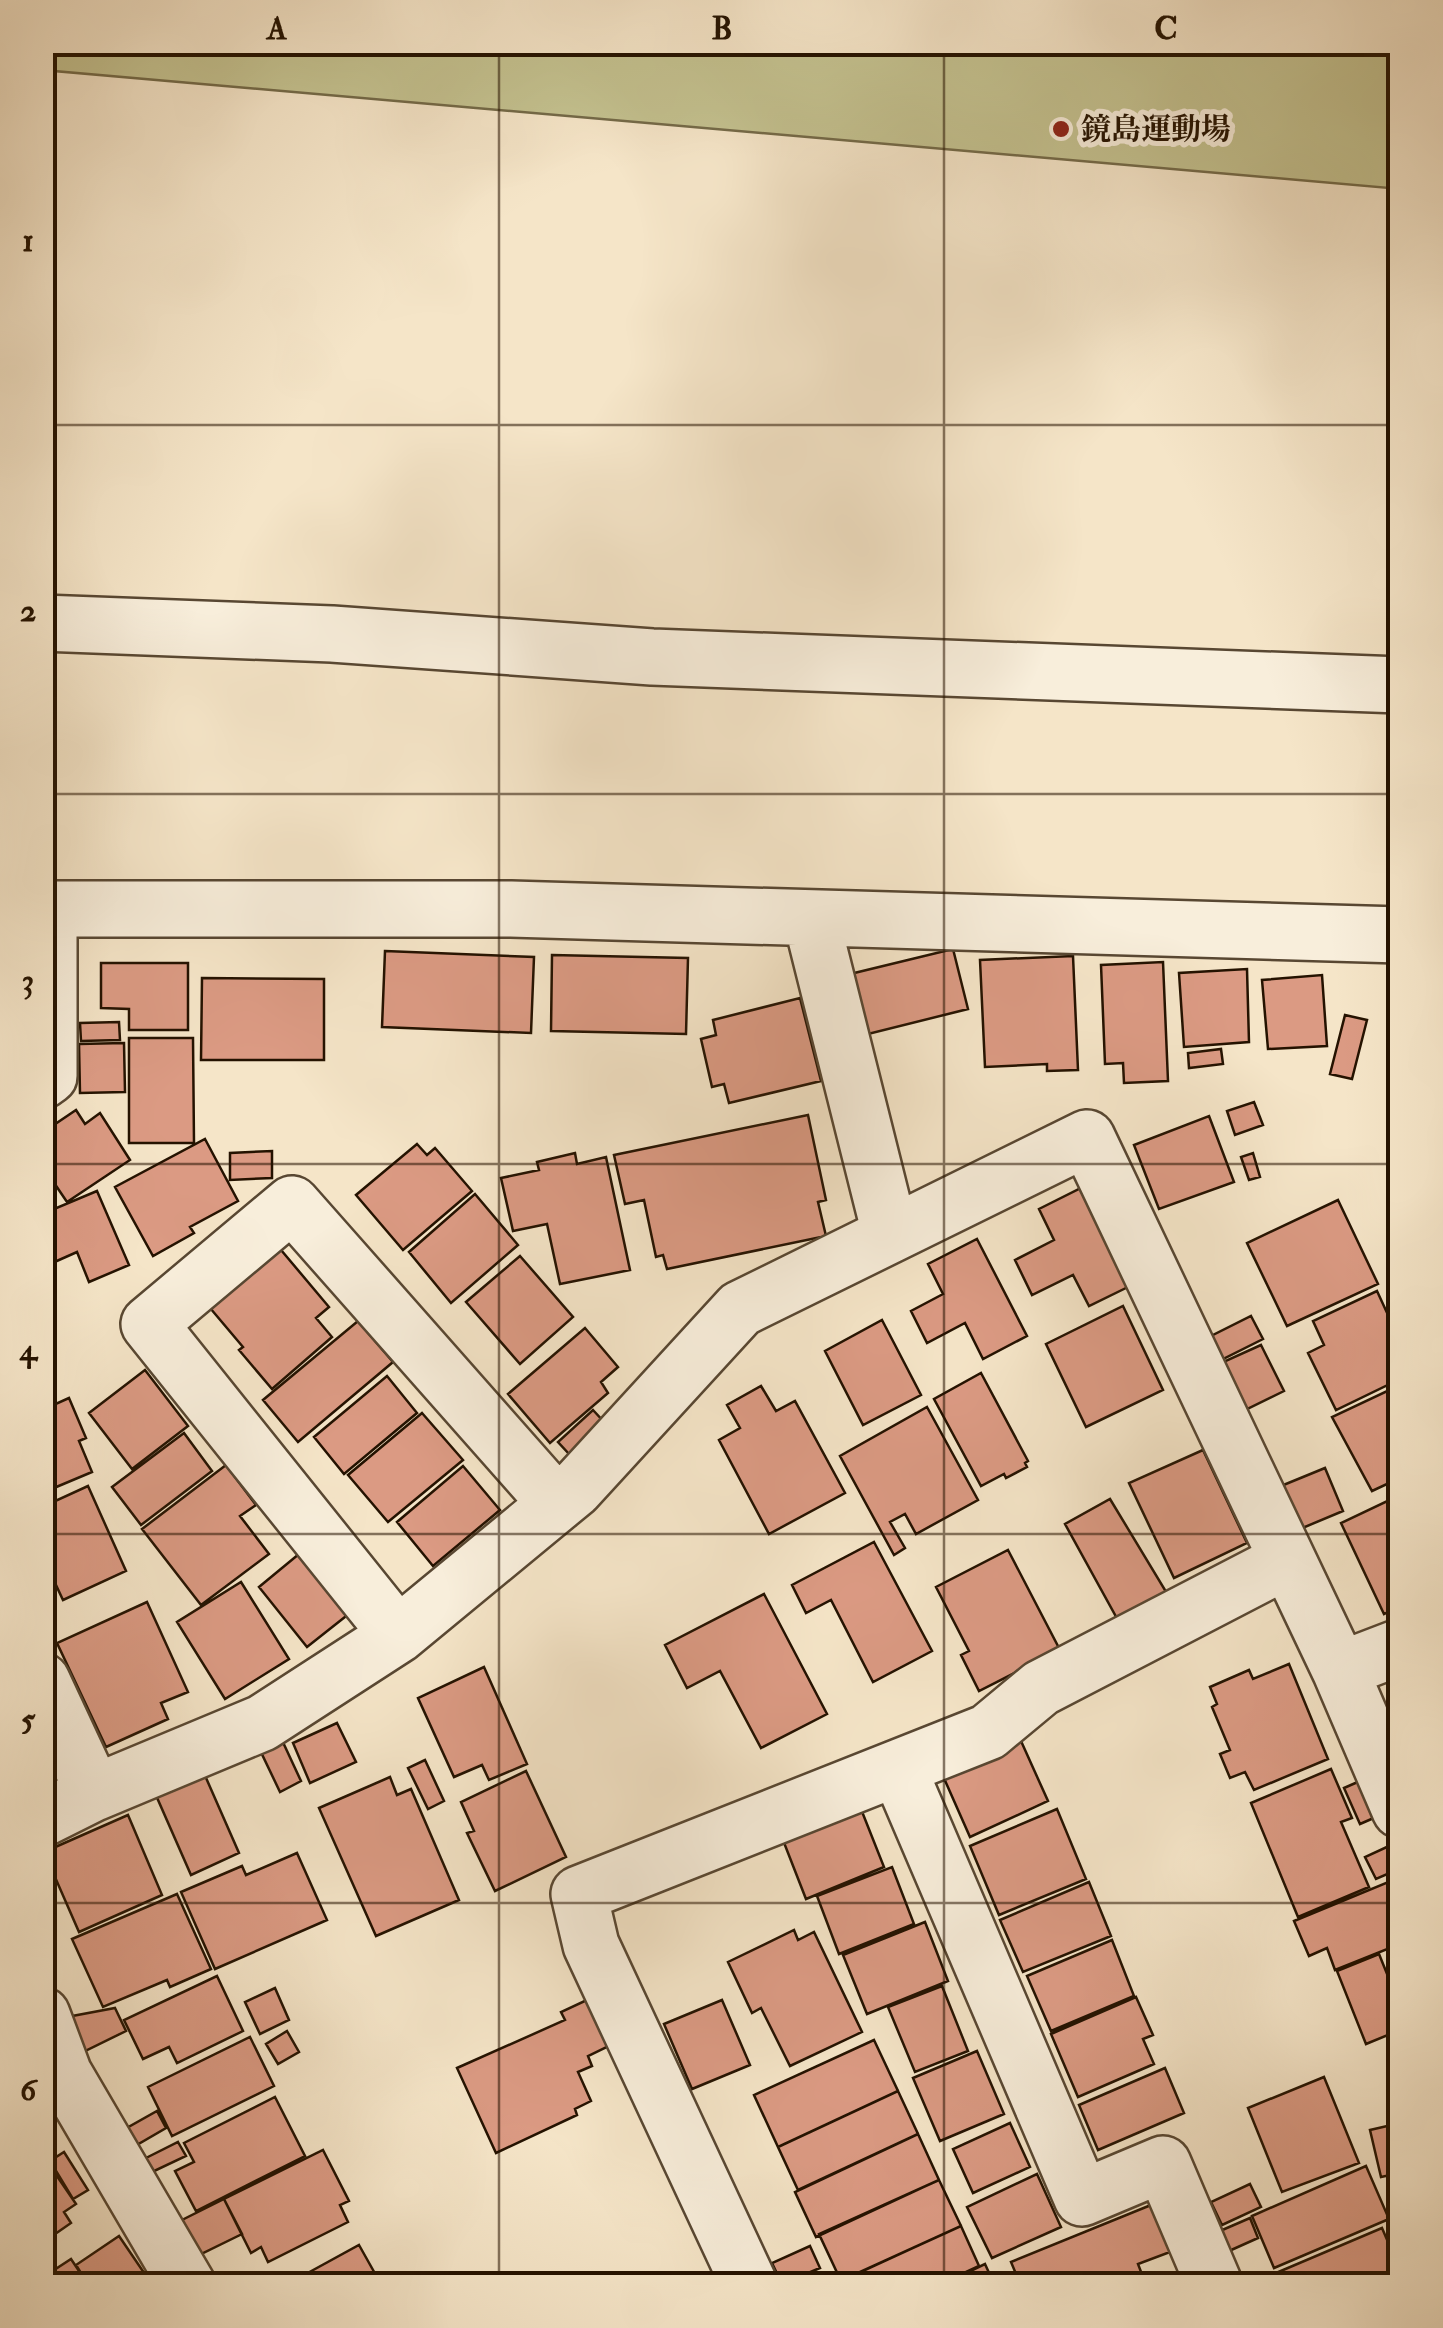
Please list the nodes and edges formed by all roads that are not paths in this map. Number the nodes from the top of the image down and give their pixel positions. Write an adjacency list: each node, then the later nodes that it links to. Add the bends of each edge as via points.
1 (42, 624): 2 (street, via 332,634 652,657)
2 (1400, 685)
3 (46, 909): 4 (street, via 511,909); 6 (street, via 49,1076)
4 (810, 918): 5 (street); 7 (street)
5 (1400, 935)
6 (42, 1080)
7 (890, 1233): 8 (street, via 740,1309); 9 (street, via 1086,1138)
8 (556, 1504): 10 (street); 10 (street, via 292,1204 149,1324)
9 (1286, 1561): 12 (street); 14 (street, via 1041,1688 988,1732)
10 (398, 1635): 15 (street, via 262,1723)
11 (1400, 1647): 12 (street)
12 (1340, 1670): 16 (street)
13 (42, 1680): 15 (street)
14 (898, 1768): 20 (street, via 579,1894 591,1945); 21 (street, via 1082,2198 1163,2164)
15 (94, 1793): 17 (street)
16 (1400, 1810)
17 (42, 1819)
18 (42, 2015): 19 (street, via 64,2074)
19 (188, 2286)
20 (750, 2286)
21 (1215, 2286)

